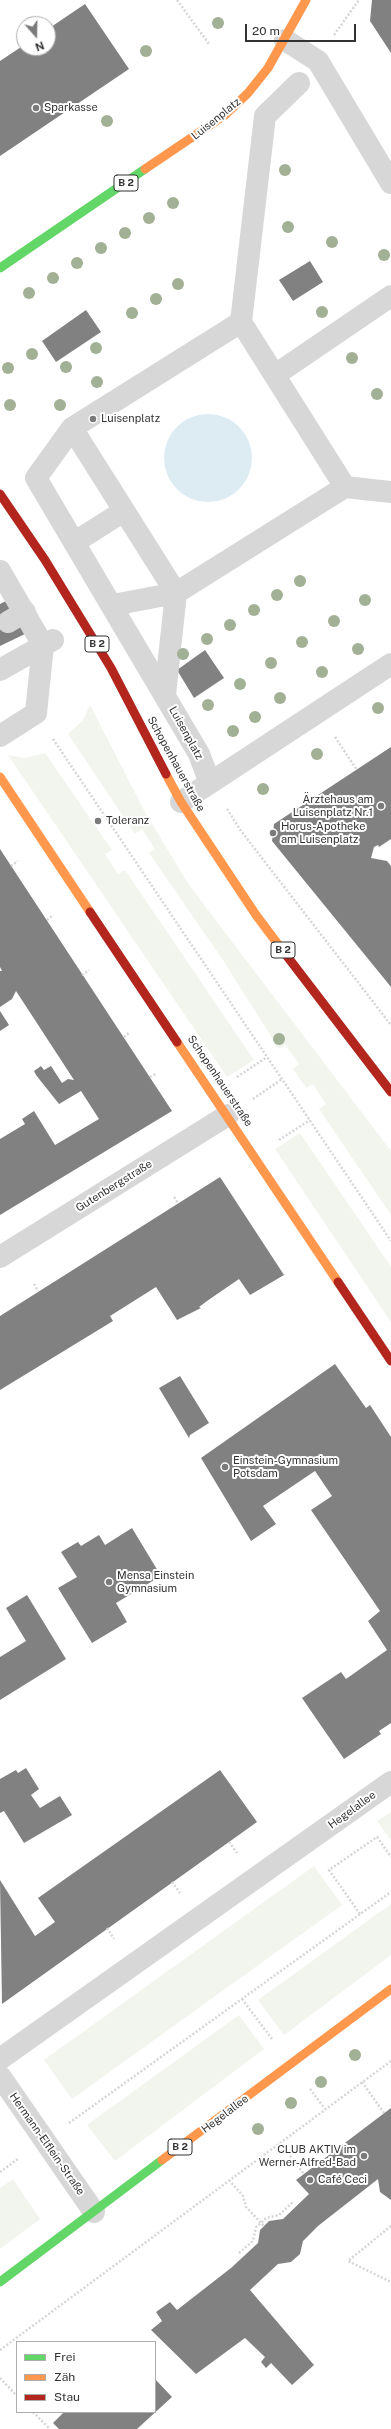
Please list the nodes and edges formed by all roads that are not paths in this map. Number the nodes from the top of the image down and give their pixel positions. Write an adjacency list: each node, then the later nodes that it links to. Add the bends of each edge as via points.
1 (306, 0): 2 (main road, B 2)
2 (285, 40): 4 (street, via 318,61); 5 (main road, Luisenplatz / B 2, via 268,68 248,93 225,115)
3 (299, 83): 7 (street, via 265,116)
4 (391, 183)
5 (0, 268)
6 (391, 296): 8 (street)
7 (241, 322): 8 (street); 9 (street)
8 (275, 375): 10 (street)
9 (72, 428): 13 (street); 14 (street, Luisenplatz, via 36,478)
10 (345, 487): 11 (street); 16 (street)
11 (391, 492)
12 (0, 494): 25 (main road, Schopenhauerstraße / B 2, via 45,560 111,668)
13 (124, 511): 14 (street); 16 (street)
14 (75, 542): 17 (street, Luisenplatz)
15 (7, 580): 18 (street, via 17,617)
16 (176, 593): 17 (street); 21 (street)
17 (113, 606): 21 (street, Luisenplatz)
18 (50, 642): 20 (street); 22 (street, via 36,713)
19 (391, 664): 24 (street)
20 (0, 670)
21 (164, 695): 24 (street, Luisenplatz, via 199,754)
22 (0, 736)
23 (0, 776): 27 (main road, Schopenhauerstraße)
24 (210, 783): 25 (street)
25 (181, 802): 26 (main road, Schopenhauerstraße / B 2, via 256,915)
26 (391, 1092)
27 (228, 1115): 28 (street, Gutenbergstraße); 29 (main road, Schopenhauerstraße)
28 (0, 1257)
29 (391, 1361)
30 (391, 1782): 32 (street, Hegelallee)
31 (391, 1989): 34 (main road, Hegelallee / B 2)
32 (0, 2059)
33 (0, 2076): 34 (street, Hermann-Elflein-Straße)
34 (94, 2212): 35 (main road, Hegelallee / B 2)
35 (0, 2282)

